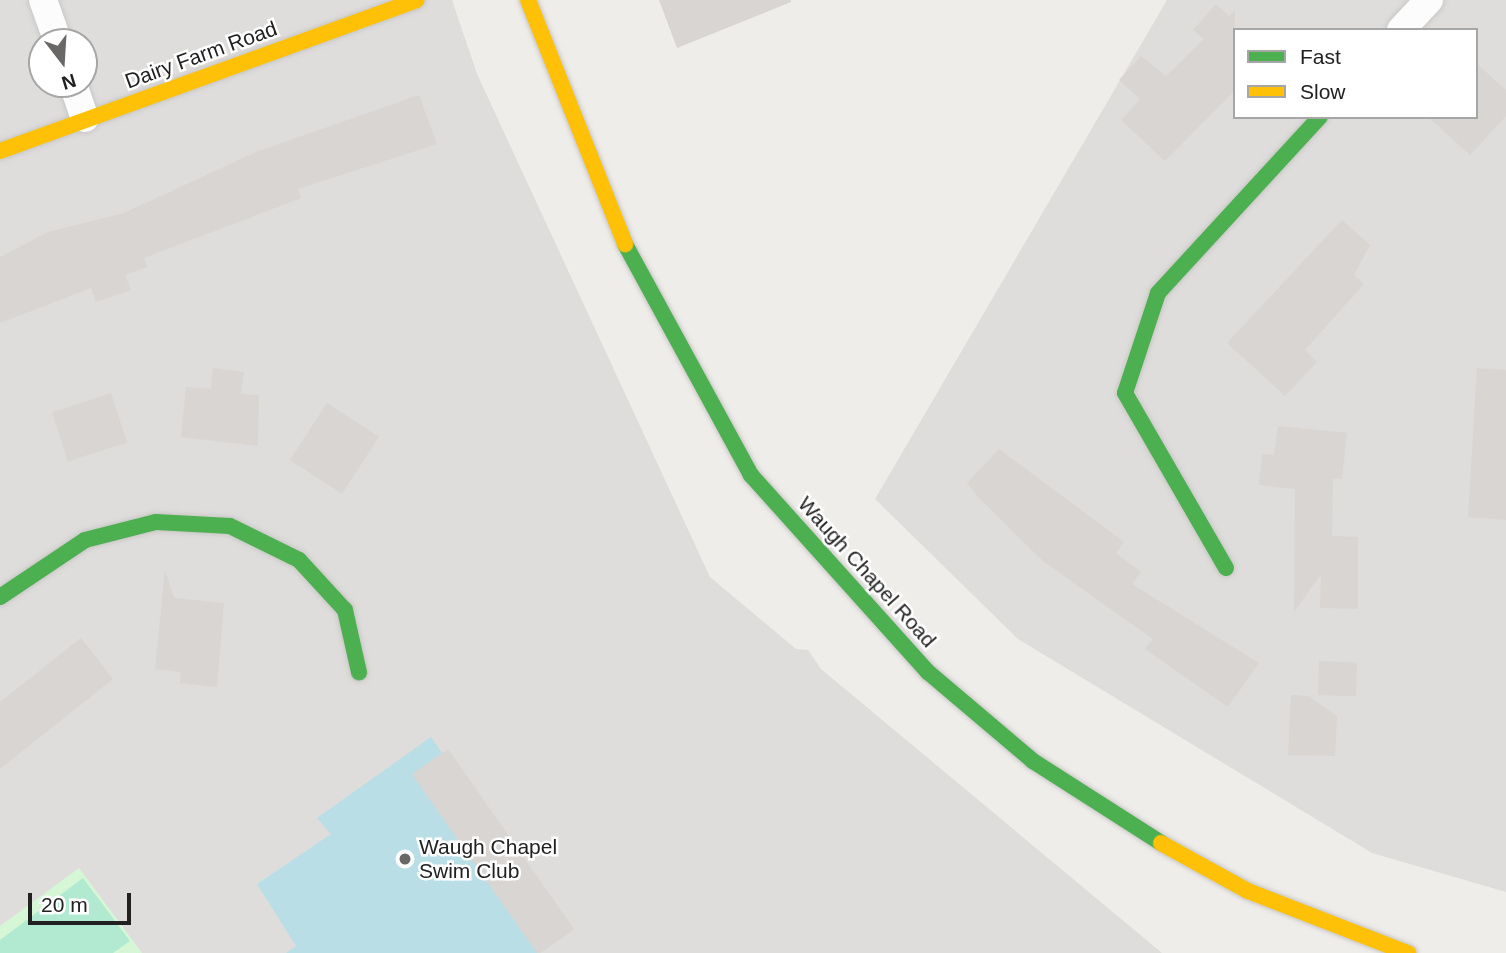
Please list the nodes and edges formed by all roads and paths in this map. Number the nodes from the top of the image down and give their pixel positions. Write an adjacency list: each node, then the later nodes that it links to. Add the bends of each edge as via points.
1 (43, 0): 5 (street)
2 (417, 0): 8 (street, Dairy Farm Road)
3 (528, 0): 14 (street, Waugh Chapel Road, via 614,224 751,475 928,672 1033,761 1117,819 1248,891)
4 (1429, 0): 6 (street)
5 (53, 28)
6 (1403, 28)
7 (78, 98): 8 (street)
8 (85, 118): 10 (street, Dairy Farm Road)
9 (1318, 119): 11 (street, via 1158,293 1125,393)
10 (0, 151)
11 (1226, 568)
12 (0, 597): 13 (street, via 85,540 156,522 230,526 299,560 345,610)
13 (359, 671)
14 (1408, 953)

